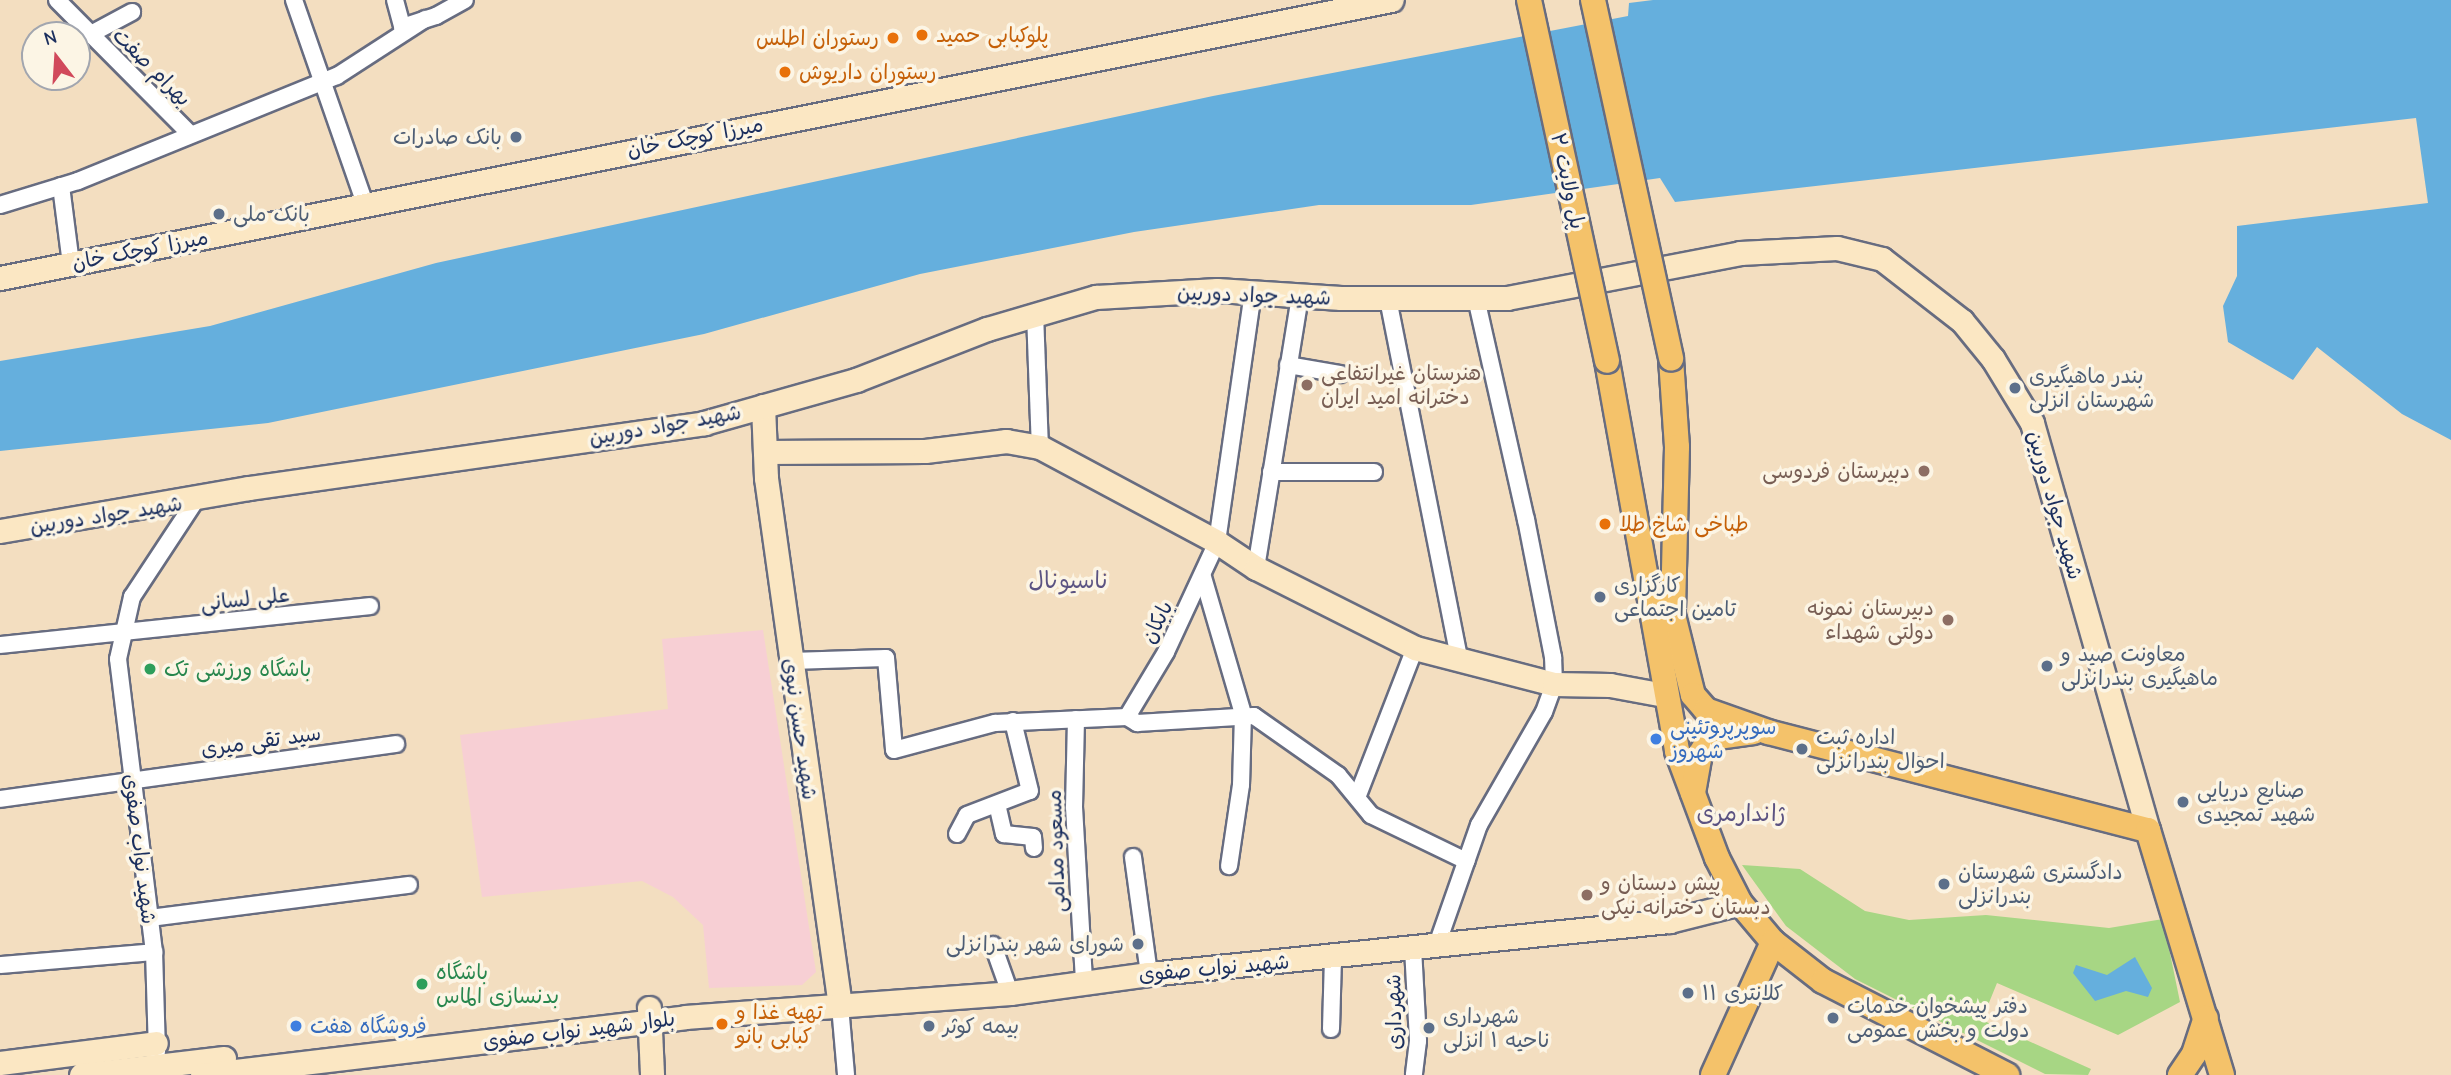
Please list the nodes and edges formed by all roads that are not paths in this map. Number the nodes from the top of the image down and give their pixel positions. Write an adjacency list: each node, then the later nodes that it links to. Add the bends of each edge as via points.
1 (57, 0): 11 (street, بهرام صفت)
2 (294, 0): 14 (street)
3 (395, 0): 10 (street, via 402,27)
4 (464, 0): 10 (street)
5 (1391, 0): 8 (main road, میرزا کوچک خان)
6 (1529, 0): 45 (main road, پل ولایت ۲, bridge, via 1607,361)
7 (1593, 0): 50 (main road, bridge, via 1671,359 1677,447 1673,615 1684,671 1693,695 1706,710)
8 (1366, 3): 17 (main road, میرزا کوچک خان)
9 (132, 12): 12 (street)
10 (425, 19): 14 (street)
11 (77, 21)
12 (91, 33)
13 (91, 36): 15 (street, بهرام صفت)
14 (324, 81): 15 (street); 17 (street)
15 (189, 133): 16 (street)
16 (61, 186): 18 (street); 19 (street)
17 (365, 204): 19 (main road, میرزا کوچک خان)
18 (0, 205)
19 (71, 264): 20 (main road, میرزا کوچک خان)
20 (0, 278)
21 (1253, 293): 22 (main road, شهید جواد دوربین); 25 (main road, شهید جواد دوربین, via 1139,293); 35 (street, بابکان)
22 (1300, 295): 23 (main road, شهید جواد دوربین); 26 (street)
23 (1388, 299): 24 (main road, شهید جواد دوربین); 43 (street)
24 (1476, 299): 44 (street, via 1531,547); 57 (main road, شهید جواد دوربین, via 1507,298 1786,248 1838,248 1882,260 1929,292 1962,321 1993,359 2032,422)
25 (1035, 313): 28 (main road, شهید جواد دوربین, via 856,380); 29 (street)
26 (1288, 365): 27 (street); 31 (street)
27 (1340, 374)
28 (764, 406): 30 (main road, شهید حسن نبوی); 33 (main road, شهید جواد دوربین, via 704,423 249,488)
29 (1040, 447): 30 (main road, via 1006,441 925,451); 35 (main road)
30 (765, 452): 42 (main road, شهید حسن نبوی)
31 (1271, 472): 32 (street); 36 (street)
32 (1374, 472)
33 (196, 500): 34 (main road, شهید جواد دوربین); 39 (street, شهید نواب صفوی, via 132,597)
34 (0, 531)
35 (1217, 542): 36 (main road); 37 (street, بابکان)
36 (1256, 568): 41 (main road)
37 (1203, 577): 46 (street); 47 (street, بابکان)
38 (370, 606): 39 (street, علی لسانی)
39 (125, 633): 40 (street, علی لسانی); 52 (street, شهید نواب صفوی, via 118,659)
40 (0, 645)
41 (1415, 648): 43 (main road); 53 (street)
42 (791, 661): 49 (street, via 886,658 894,750); 76 (main road, شهید حسن نبوی)
43 (1461, 662): 44 (main road)
44 (1554, 684): 45 (main road, via 1610,685); 61 (street, via 1544,712 1479,825)
45 (1664, 695): 54 (main road, پل ولایت ۲)
46 (1243, 714): 47 (street, via 1137,723); 53 (street, via 1254,716 1338,775); 62 (street, via 1241,785)
47 (1127, 718): 48 (street)
48 (1076, 719): 49 (street); 74 (street, مسعود مدامی, via 1074,807)
49 (1013, 722): 56 (street, via 1030,791)
50 (1769, 732): 54 (main road, via 1727,732 1710,737 1700,755); 57 (main road)
51 (396, 744): 52 (street, سید تقی میری)
52 (131, 781): 55 (street, سید تقی میری); 65 (street, شهید نواب صفوی)
53 (1358, 795): 61 (street, via 1371,815)
54 (1692, 797): 64 (main road, پل ولایت ۲)
55 (0, 799)
56 (997, 804): 58 (street, via 967,815); 59 (street, via 1004,834 1033,837)
57 (2148, 831): 79 (main road)
58 (957, 834)
59 (1034, 848)
60 (1133, 857): 73 (street)
61 (1465, 861): 66 (street)
62 (1229, 866)
63 (409, 885): 65 (street)
64 (1740, 903): 66 (main road, شهید نواب صفوی, via 1669,921); 67 (main road, پل ولایت ۲)
65 (150, 918): 70 (street, شهید نواب صفوی)
66 (1438, 942): 69 (main road, شهید نواب صفوی)
67 (1773, 942): 89 (main road); 90 (main road, پل ولایت ۲, via 1823,981)
68 (993, 945): 75 (street)
69 (1413, 948): 71 (main road, شهید نواب صفوی); 88 (street, شهرداری, via 1418,1041)
70 (154, 952): 72 (street); 81 (street, شهید نواب صفوی)
71 (1333, 957): 73 (main road, شهید نواب صفوی); 80 (street)
72 (0, 965)
73 (1149, 974): 74 (main road, شهید نواب صفوی)
74 (1084, 982): 75 (main road, شهید نواب صفوی)
75 (1010, 993): 76 (main road, شهید نواب صفوی)
76 (840, 1006): 78 (main road, شهید نواب صفوی); 87 (street)
77 (650, 1014): 78 (main road, بلوار شهید نواب صفوی); 81 (main road, بلوار شهید نواب صفوی); 83 (main road, بلوار شهید نواب صفوی); 86 (main road)
78 (685, 1017)
79 (2206, 1018): 91 (main road, via 2194,1054); 92 (main road)
80 (1331, 1030)
81 (158, 1061): 82 (main road); 84 (main road, بلوار شهید نواب صفوی)
82 (0, 1063)
83 (325, 1068): 85 (main road, بلوار شهید نواب صفوی)
84 (81, 1075)
85 (202, 1075)
86 (652, 1075)
87 (846, 1075)
88 (1414, 1075)
89 (1713, 1075)
90 (2007, 1075)
91 (2180, 1075)
92 (2222, 1075)

